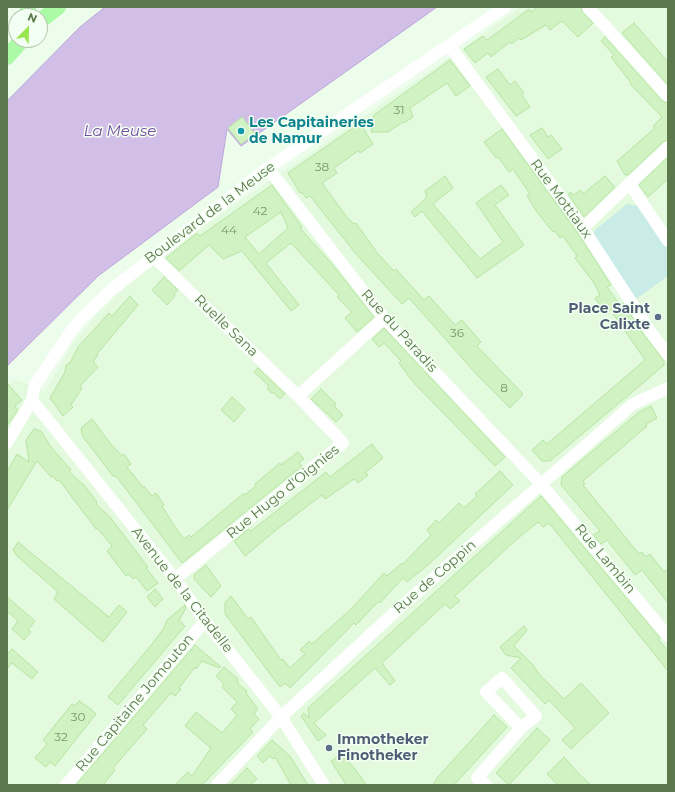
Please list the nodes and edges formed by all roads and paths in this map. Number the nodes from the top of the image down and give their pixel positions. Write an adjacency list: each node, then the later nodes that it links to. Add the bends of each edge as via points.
1 (58, 7): 4 (main road)
2 (505, 7): 5 (street, Boulevard de la Meuse)
3 (588, 7): 8 (street)
4 (48, 15)
5 (450, 46): 10 (street, Boulevard de la Meuse); 12 (street, Rue Mottiaux)
6 (15, 48): 7 (main road)
7 (7, 57)
8 (668, 96)
9 (668, 147): 11 (street)
10 (268, 168): 14 (street, Boulevard de la Meuse); 15 (street, Rue du Paradis)
11 (629, 183): 12 (street); 13 (street)
12 (583, 228): 16 (street, Rue Mottiaux, via 650,331)
13 (668, 241)
14 (153, 256): 18 (street, Ruelle Sana); 19 (street, Boulevard de la Meuse, via 112,289 80,320 35,385)
15 (384, 318): 18 (street); 21 (street, Rue du Paradis)
16 (668, 353)
17 (668, 388): 21 (street, Rue de Coppin, via 633,404)
18 (298, 396): 22 (street, Rue Hugo d'Oignies, via 343,443)
19 (32, 400): 20 (street, Boulevard de la Meuse); 22 (street, Avenue de la Citadelle)
20 (7, 443)
21 (542, 484): 24 (street, Rue Lambin); 25 (street, Rue de Coppin, via 390,616)
22 (175, 579): 23 (street, Avenue de la Citadelle)
23 (205, 621): 25 (street, Avenue de la Citadelle); 27 (street, Rue Capitaine Jomouton)
24 (668, 636)
25 (281, 717): 28 (street, Rue de Coppin); 29 (street, Avenue de la Citadelle)
26 (521, 728): 30 (street, via 477,778)
27 (66, 785)
28 (217, 785)
29 (324, 785)
30 (486, 785)

